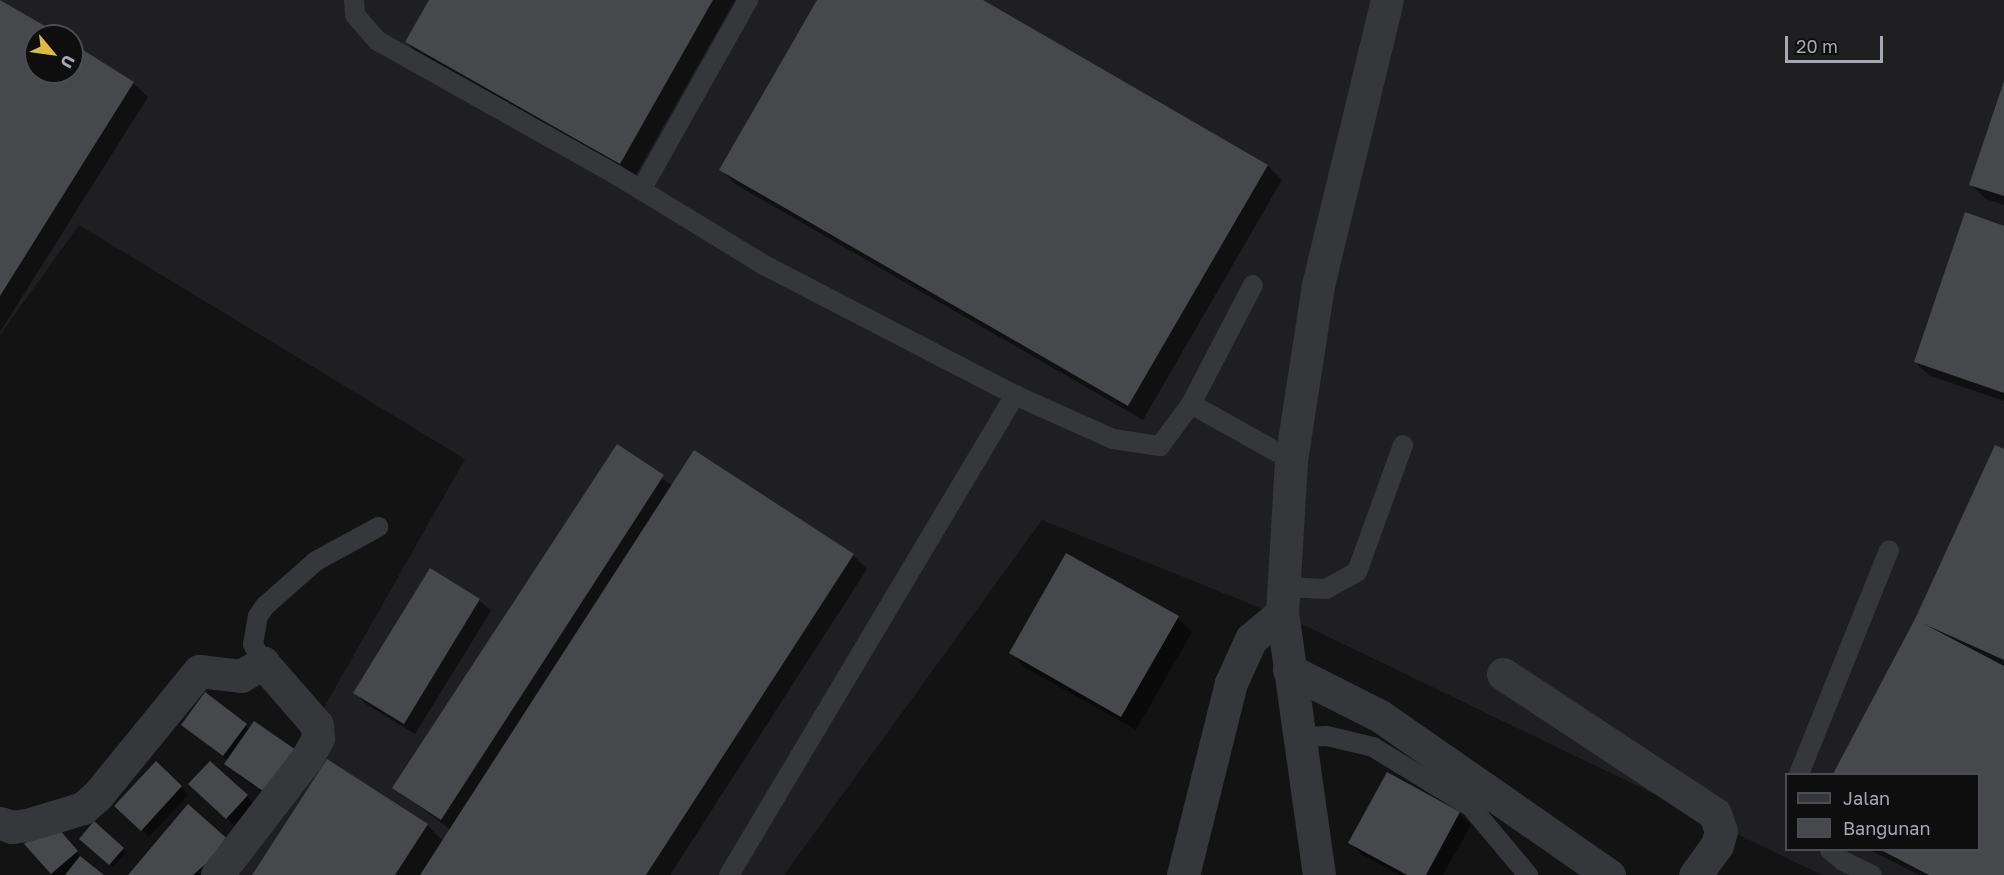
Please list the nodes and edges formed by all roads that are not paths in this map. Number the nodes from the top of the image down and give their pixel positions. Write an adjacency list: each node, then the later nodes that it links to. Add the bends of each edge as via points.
1 (354, 0): 4 (lane, via 355,15 378,41)
2 (748, 0): 4 (lane)
3 (1387, 0): 9 (street, via 1318,285)
4 (641, 190): 6 (lane, via 764,265)
5 (1253, 285): 7 (lane)
6 (1015, 395): 7 (lane, via 1113,440 1160,446); 21 (lane)
7 (1191, 404): 9 (lane)
8 (1403, 445): 12 (lane, via 1357,572 1326,589)
9 (1291, 460): 12 (street)
10 (378, 526): 13 (lane, via 316,561 265,606 258,616 253,644)
11 (1889, 550): 17 (lane)
12 (1283, 600): 14 (street); 22 (street, via 1251,639 1231,683)
13 (263, 663): 18 (street, via 241,676 199,671 98,796 83,807 27,825 12,827); 20 (street, via 317,725 318,738 308,758)
14 (1289, 670): 16 (street); 25 (street, via 1380,716)
15 (1503, 674): 26 (street, via 1715,814 1721,831 1717,845)
16 (1299, 737): 23 (street); 24 (lane, via 1327,736 1373,747 1471,807)
17 (1799, 773)
18 (0, 823)
19 (1832, 851): 27 (lane)
20 (217, 875)
21 (729, 875)
22 (1183, 875)
23 (1319, 875)
24 (1528, 875)
25 (1609, 875)
26 (1695, 875)
27 (1872, 875)

